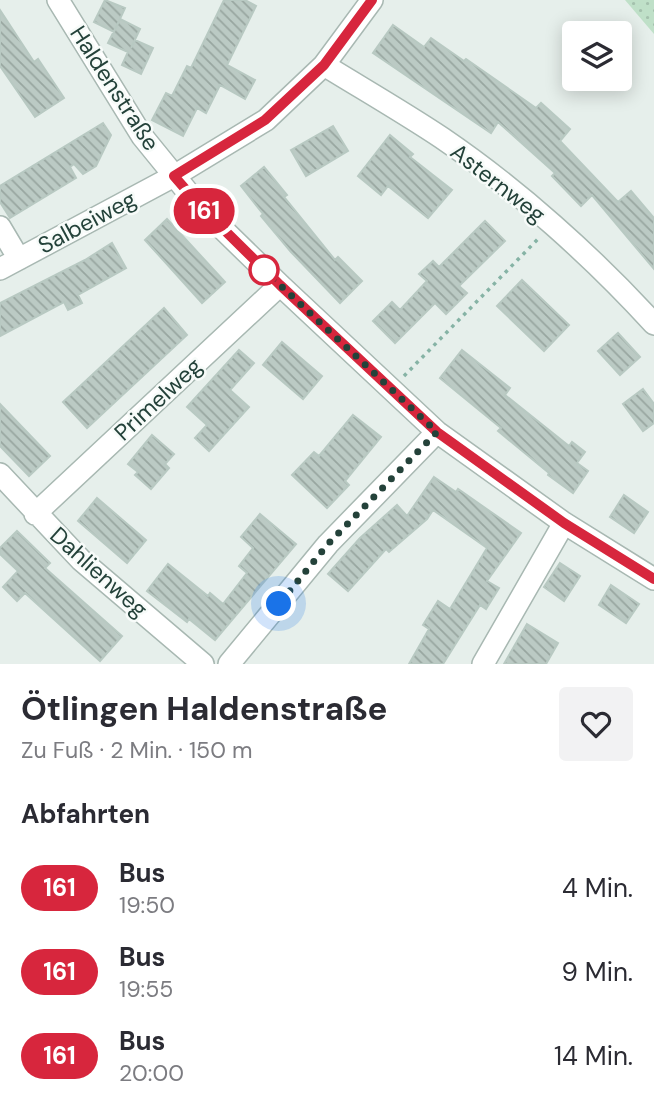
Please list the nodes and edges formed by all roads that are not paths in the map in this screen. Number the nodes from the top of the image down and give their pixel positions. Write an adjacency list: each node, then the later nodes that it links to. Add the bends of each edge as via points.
1 (58, 0): 4 (street, Haldenstraße, via 142,136)
2 (372, 0): 3 (street)
3 (324, 65): 4 (street, via 265,120); 9 (street, Asternweg, via 443,139 552,225)
4 (174, 176): 6 (street, Salbeiweg); 8 (street, Haldenstraße)
5 (0, 227): 6 (street)
6 (19, 259): 7 (street, Salbeiweg)
7 (0, 269)
8 (280, 285): 10 (street, Haldenstraße); 12 (street, Primelweg)
9 (654, 324)
10 (437, 432): 13 (street, Haldenstraße); 16 (street, via 328,544)
11 (0, 474): 12 (street, Dahlienweg)
12 (35, 514): 15 (street, Dahlienweg, via 81,560)
13 (564, 523): 14 (street, Haldenstraße); 17 (street)
14 (654, 579)
15 (203, 664)
16 (229, 664)
17 (483, 664)

